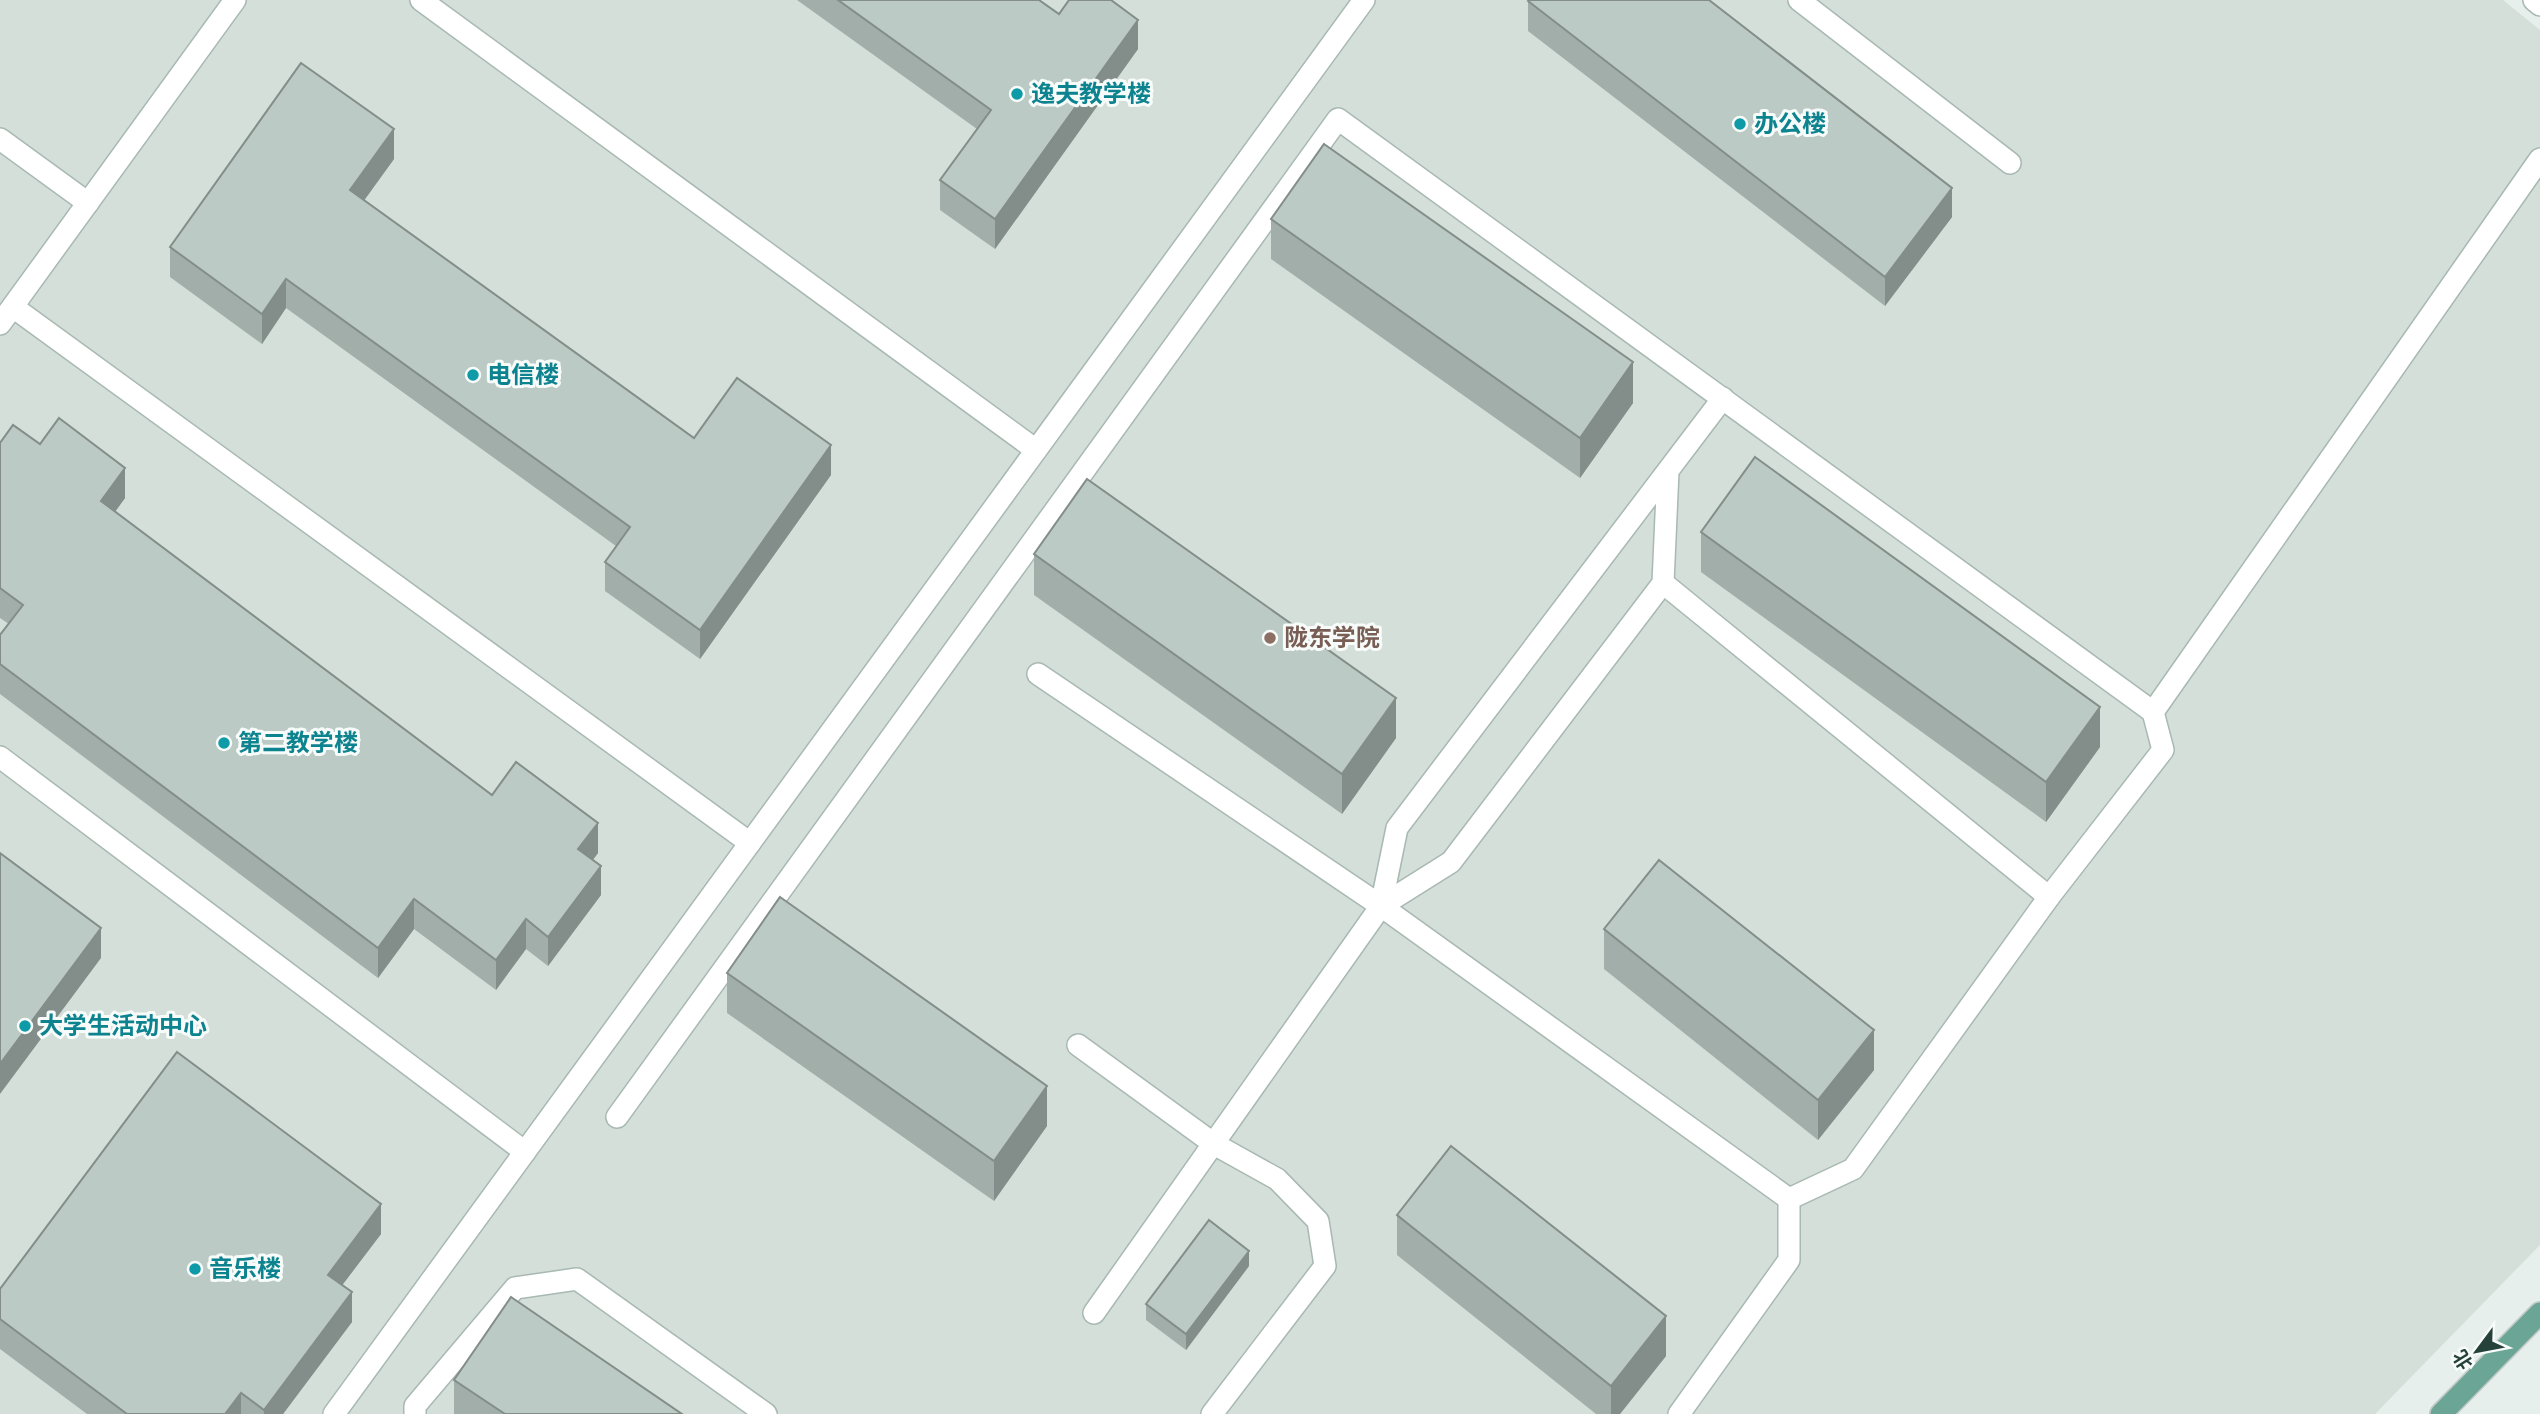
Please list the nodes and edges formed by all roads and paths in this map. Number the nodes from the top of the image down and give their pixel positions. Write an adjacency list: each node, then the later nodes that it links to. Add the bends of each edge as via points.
1 (235, 0): 10 (lane)
2 (421, 0): 14 (lane)
3 (1364, 0): 14 (lane)
4 (1799, 0): 9 (lane)
5 (2534, 0): 6 (lane)
6 (2540, 5)
7 (0, 139): 10 (lane)
8 (2540, 159): 18 (lane)
9 (2010, 163)
10 (88, 203): 11 (lane)
11 (13, 307): 12 (lane); 20 (lane)
12 (0, 324)
13 (1724, 398): 15 (lane); 18 (lane); 24 (lane, via 1338,119)
14 (1037, 450): 20 (lane)
15 (1668, 471): 16 (lane); 22 (lane, via 1397,828)
16 (1663, 583): 21 (lane); 22 (lane, via 1451,862)
17 (1038, 674): 22 (lane)
18 (2153, 712): 21 (lane, via 2163,750)
19 (0, 758): 26 (lane)
20 (750, 843): 26 (lane)
21 (2049, 897): 27 (lane, via 1853,1169)
22 (1381, 906): 25 (lane); 27 (lane)
23 (1078, 1045): 25 (lane)
24 (617, 1117)
25 (1214, 1144): 28 (lane); 33 (lane, via 1277,1179 1318,1221 1325,1266)
26 (525, 1152): 30 (lane)
27 (1790, 1199): 34 (lane, via 1789,1260)
28 (1094, 1313)
29 (2540, 1313): 35 (main road)
30 (334, 1414)
31 (415, 1414): 32 (lane, via 415,1406 515,1288 577,1279)
32 (766, 1414)
33 (1212, 1414)
34 (1679, 1414)
35 (2441, 1414)

